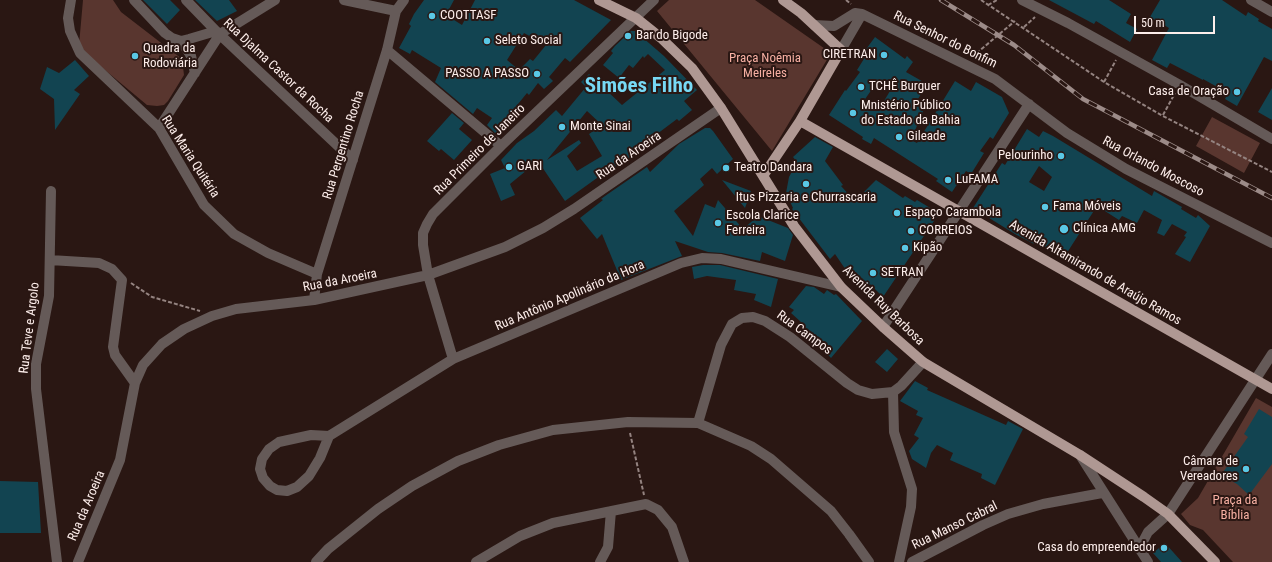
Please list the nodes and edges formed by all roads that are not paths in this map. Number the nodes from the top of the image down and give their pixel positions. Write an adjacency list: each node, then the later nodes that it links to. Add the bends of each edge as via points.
1 (71, 0): 25 (street, Rua Maria Quitéria, via 68,18 70,31 80,53)
2 (134, 0): 18 (street, via 165,33)
3 (186, 0): 17 (street, Rua Djalma Castor da Rocha)
4 (275, 0): 17 (street)
5 (344, 0): 12 (street)
6 (404, 0): 12 (street, Rua Pergentino Rocha)
7 (599, 0): 15 (main road, Avenida Ruy Barbosa)
8 (654, 0): 15 (street, Rua Primeiro de Janeiro)
9 (783, 0): 16 (main road)
10 (1251, 0): 13 (street)
11 (1028, 1): 26 (street)
12 (396, 11): 19 (street, Rua Pergentino Rocha)
13 (1272, 12)
14 (862, 14): 16 (street, via 855,13 834,26); 20 (street); 22 (street, Rua Senhor do Bonfim, via 995,79)
15 (636, 18): 23 (main road, Avenida Ruy Barbosa, via 692,68); 27 (street, Rua Primeiro de Janeiro)
16 (814, 25): 20 (main road)
17 (218, 33): 18 (street); 21 (street); 28 (street, Rua Djalma Castor da Rocha)
18 (181, 40): 21 (street, via 191,56)
19 (386, 50): 27 (street); 28 (street, Rua Pergentino Rocha)
20 (841, 50): 24 (main road)
21 (195, 72): 25 (street)
22 (1029, 104): 31 (street); 32 (street, Rua Orlando Moscoso, via 1067,133 1126,169)
23 (721, 108): 29 (main road, Avenida Ruy Barbosa); 35 (street, Rua da Aroeira, via 574,210 543,228 505,247)
24 (800, 121): 29 (main road); 31 (main road, Avenida Altamirando de Araújo Ramos)
25 (159, 128): 34 (street, Rua Maria Quitéria, via 204,205 218,220 234,234 268,254)
26 (1272, 139)
27 (501, 146): 35 (street, Rua Primeiro de Janeiro, via 433,214 427,224 423,234 423,245)
28 (353, 160): 34 (street, Rua Pergentino Rocha)
29 (763, 176): 36 (main road, Avenida Ruy Barbosa, via 794,226)
30 (51, 191): 33 (street, Rua Teve e Argolo)
31 (959, 210): 38 (street); 42 (main road, Avenida Altamirando de Araújo Ramos)
32 (1272, 243)
33 (50, 260): 43 (street, via 100,263 112,269 122,280 113,347 115,355); 53 (street, Rua Teve e Argolo, via 49,296 36,364 36,389)
34 (317, 274): 37 (street, Rua Pergentino Rocha)
35 (428, 275): 37 (street, Rua da Aroeira); 40 (street, Rua Primeiro de Janeiro)
36 (841, 287): 38 (main road, Avenida Ruy Barbosa); 40 (street, Rua Antônio Apolinário da Hora, via 721,259 702,258 681,263)
37 (314, 300): 43 (street, Rua da Aroeira, via 256,306 212,316 184,328 162,344 143,365)
38 (883, 327): 41 (main road, Avenida Ruy Barbosa)
39 (1272, 354): 42 (street)
40 (453, 359): 47 (street, Rua Antônio Apolinário da Hora)
41 (924, 362): 45 (street); 48 (main road, Avenida Ruy Barbosa)
42 (1255, 379): 44 (main road, Avenida Altamirando de Araújo Ramos); 51 (street)
43 (135, 384): 54 (street, Rua da Aroeira, via 120,460)
44 (1272, 389)
45 (893, 392): 46 (street, Rua Campos, via 872,394 858,390 790,337 765,321 753,317 742,318 732,324 723,338); 60 (street, via 894,432 912,489 911,506)
46 (698, 423): 55 (street, via 628,422 553,430 458,460 378,509 328,549); 59 (street, via 735,438 771,459 831,512)
47 (329, 436): 47 (street, via 309,476 297,487 287,491 278,490 263,478 260,469 262,459 269,449 279,442 311,436)
48 (1080, 455): 49 (street); 51 (main road, Avenida Ruy Barbosa)
49 (1102, 493): 52 (street); 61 (street, Rua Manso Cabral, via 1043,504 1008,514)
50 (611, 511): 56 (street, via 553,523 520,536); 57 (street, via 608,547); 58 (street, via 646,504 658,510 669,522)
51 (1168, 514): 52 (street, via 1148,532); 63 (main road, Avenida Ruy Barbosa)
52 (1139, 549): 62 (street)
53 (57, 562)
54 (78, 562)
55 (316, 562)
56 (476, 562)
57 (600, 562)
58 (684, 562)
59 (869, 562)
60 (898, 562)
61 (912, 562)
62 (1148, 562)
63 (1216, 562)

